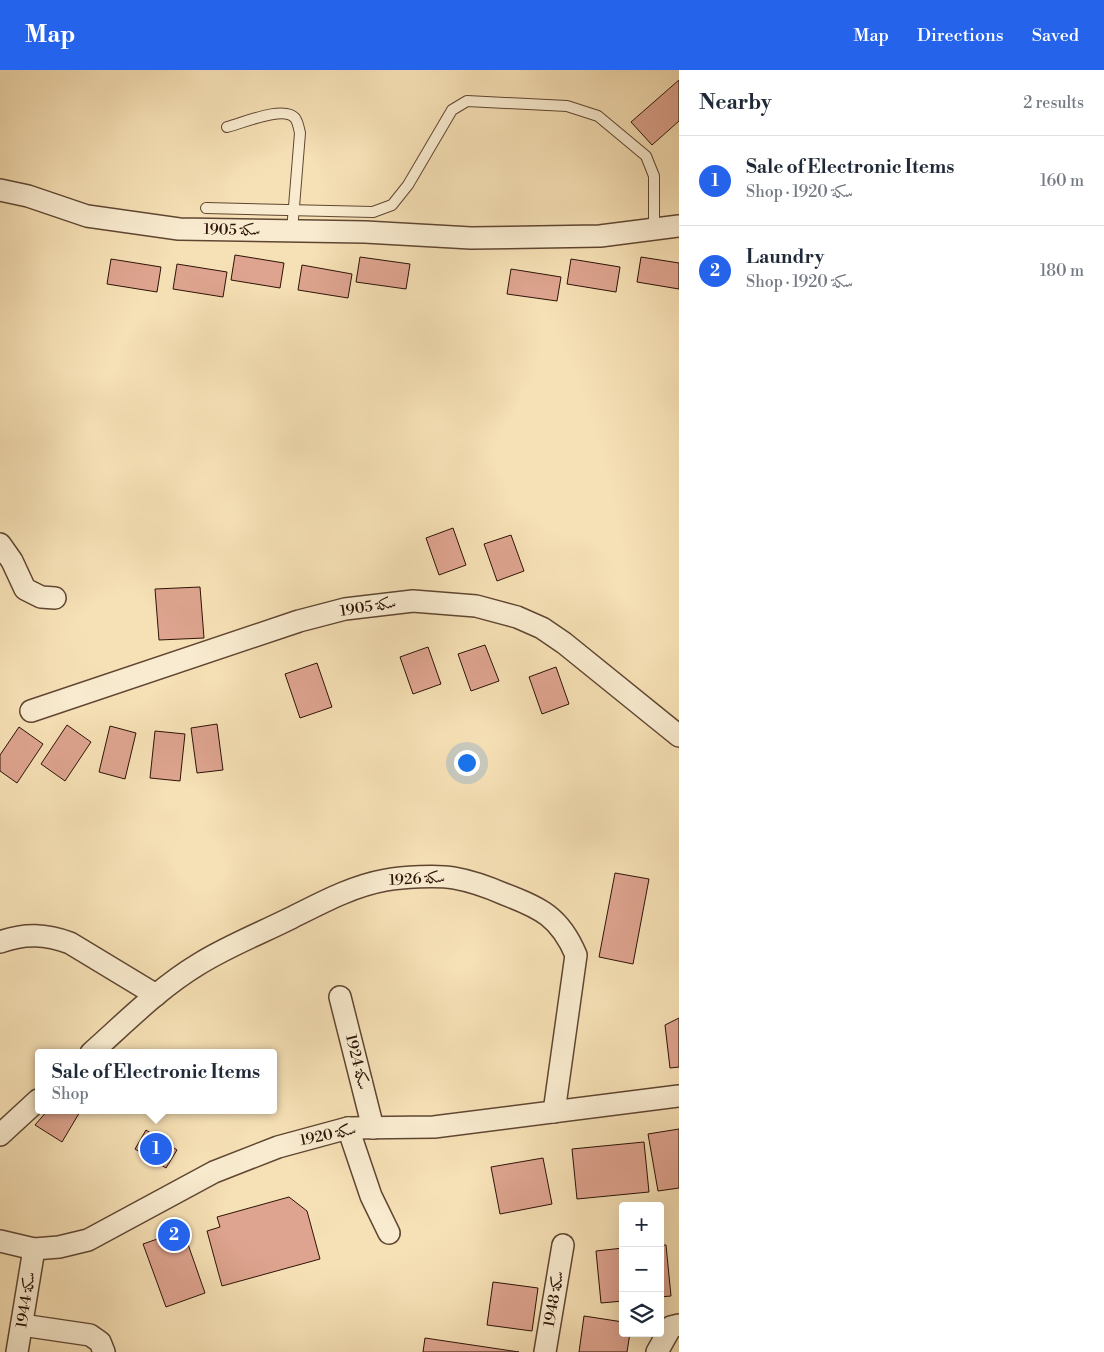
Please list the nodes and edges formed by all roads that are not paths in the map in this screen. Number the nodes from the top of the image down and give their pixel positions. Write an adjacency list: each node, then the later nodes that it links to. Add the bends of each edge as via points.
1 (227, 127): 4 (lane, via 278,112 287,112 296,119 300,133)
2 (0, 190): 4 (street, سكة 1905, via 87,216 179,229)
3 (206, 208): 4 (lane)
4 (292, 221): 6 (street, سكة 1905, via 365,232 471,238 600,236); 6 (lane, via 373,212 392,205 408,185 452,110 467,102 568,106 598,116 646,156 654,176)
5 (679, 226): 6 (street, سكة 1905)
6 (654, 229)
7 (0, 544): 8 (street, via 25,589 41,597)
8 (55, 598)
9 (31, 711): 10 (street, سكة 1905, via 300,622 345,610 413,601 476,606 517,617 542,628)
10 (679, 736)
11 (0, 942): 12 (street, via 27,936 57,938)
12 (156, 995): 14 (street, سكة 1926); 17 (street, سكة 1926, via 199,964 347,892 386,880 420,877 453,878 482,885 529,903 551,916 568,936 576,955)
13 (340, 997): 19 (street, سكة 1924)
14 (95, 1049)
15 (679, 1096): 17 (street, سكة 1920)
16 (35, 1103): 20 (street)
17 (554, 1112): 19 (street, سكة 1920, via 434,1127)
18 (348, 1128): 19 (street, سكة 1920); 21 (street, via 371,1196); 24 (street, سكة 1920, via 278,1147 214,1172 88,1240)
19 (373, 1128)
20 (0, 1135)
21 (389, 1233)
22 (0, 1241): 24 (street, سكة 1920)
23 (563, 1245): 29 (street, سكة 1948)
24 (34, 1249): 26 (street, سكة 1944)
25 (679, 1324): 30 (street, via 671,1327)
26 (22, 1325): 27 (street, سكة 1944); 28 (street, via 90,1335 100,1342)
27 (16, 1352)
28 (104, 1352)
29 (545, 1352)
30 (657, 1352)

